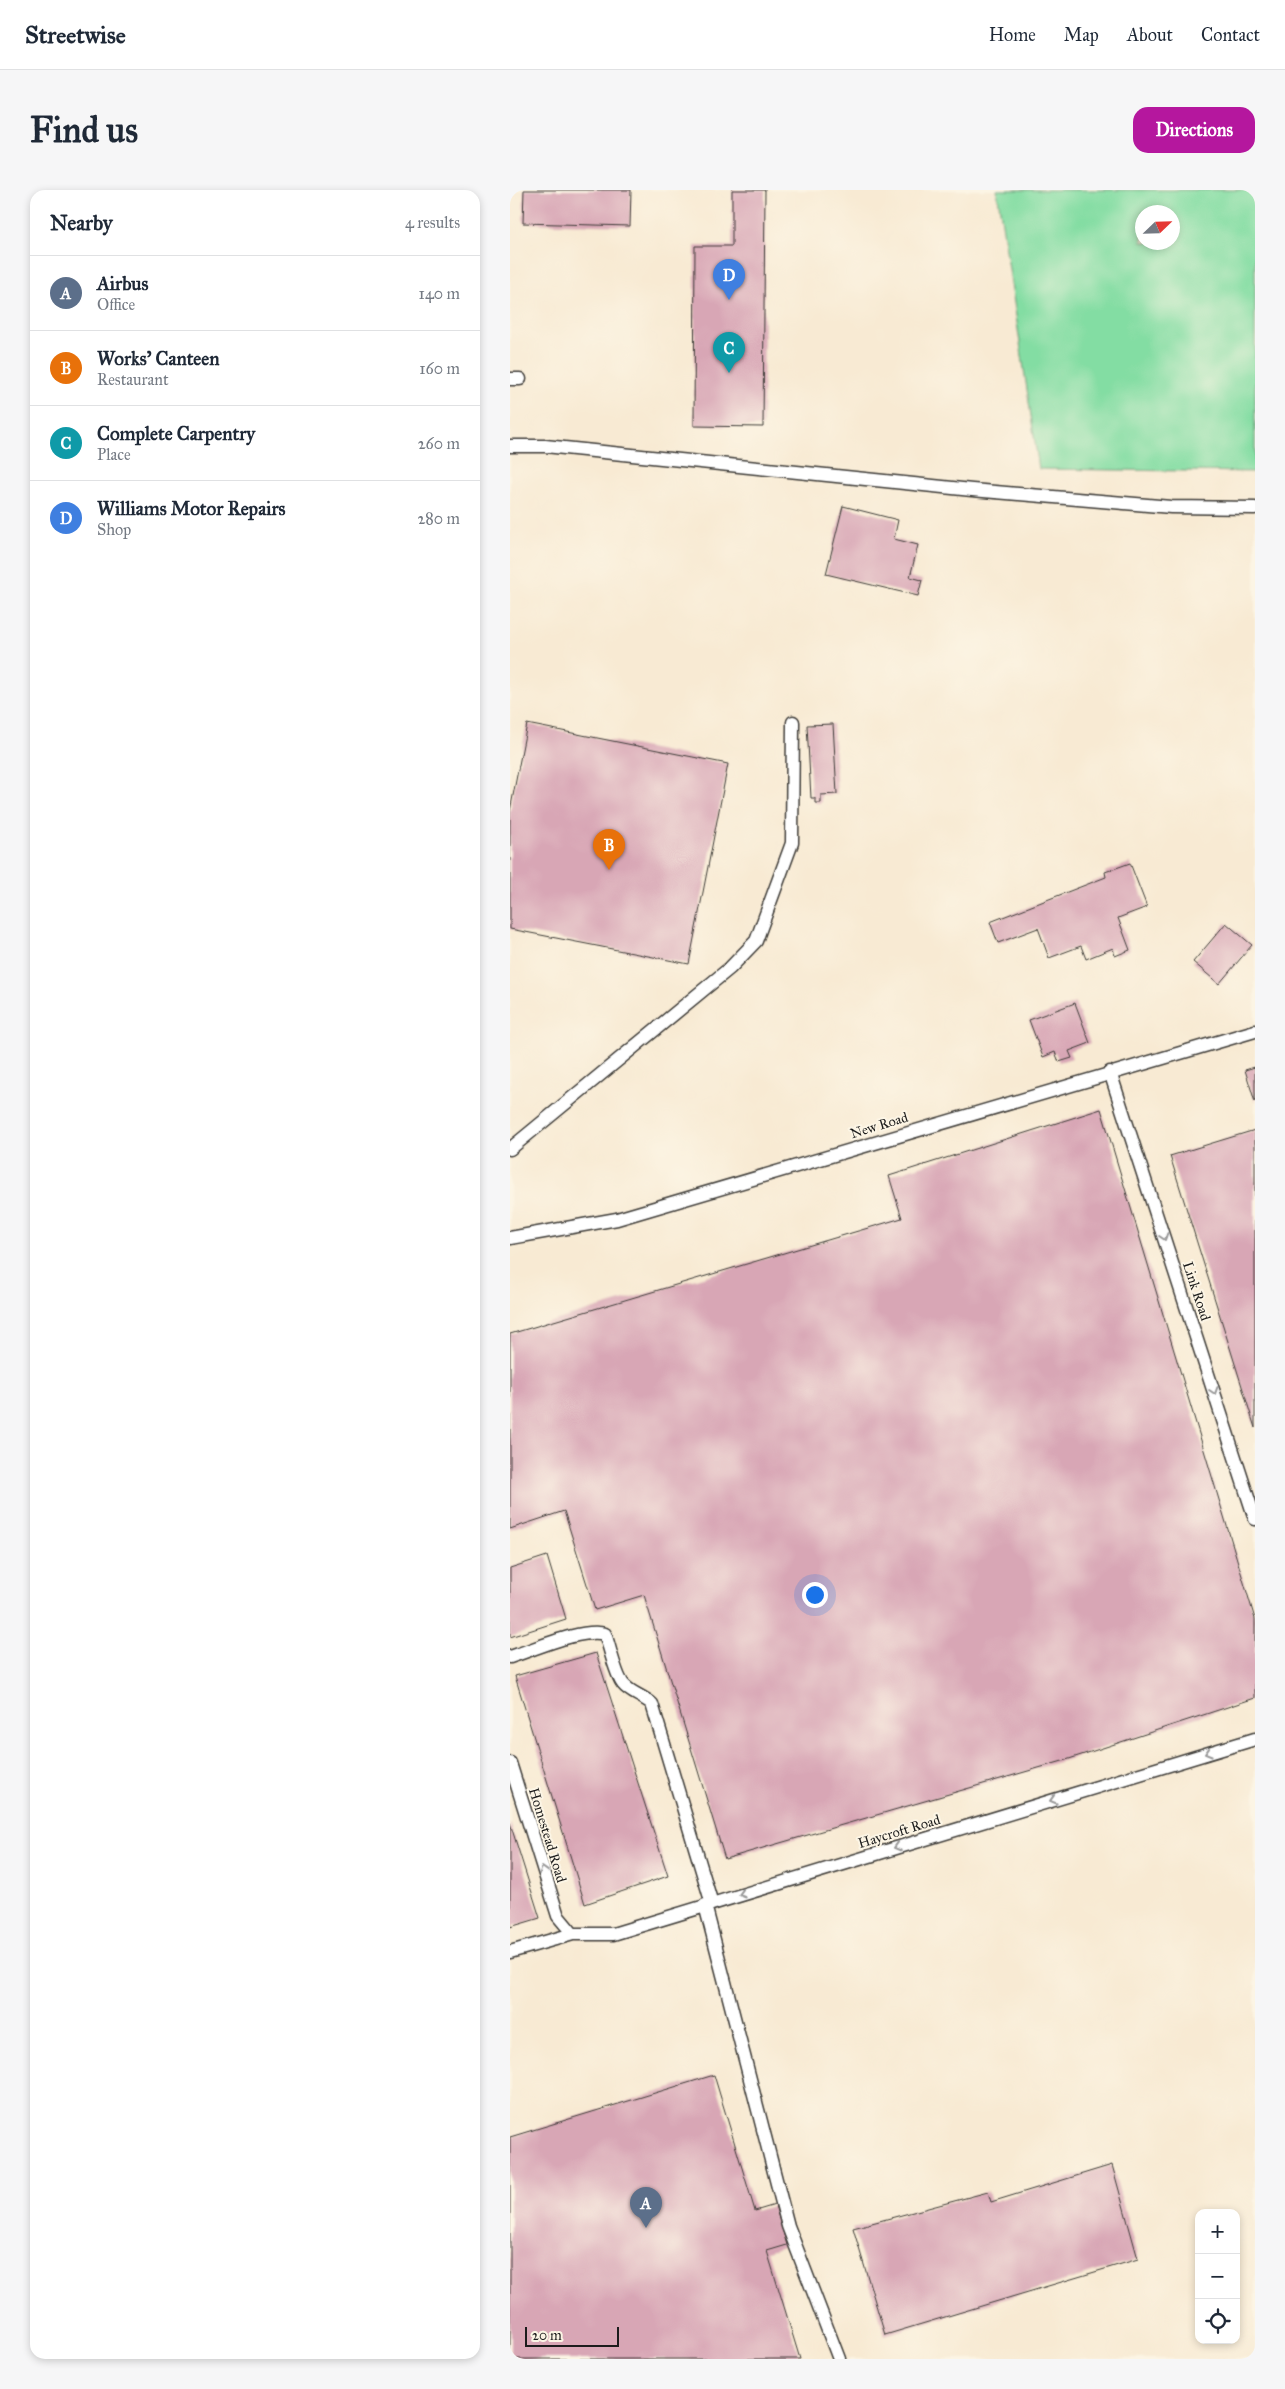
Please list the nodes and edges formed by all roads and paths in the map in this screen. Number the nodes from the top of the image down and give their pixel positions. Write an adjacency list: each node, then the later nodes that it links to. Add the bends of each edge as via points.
1 (510, 446): 2 (lane, via 545,446 1171,507)
2 (1255, 508)
3 (792, 722): 6 (lane, via 792,843 756,941 730,968)
4 (1255, 1031): 5 (lane, New Road)
5 (1110, 1072): 7 (lane, New Road, via 617,1219); 8 (lane, Link Road, one-way to 8)
6 (510, 1149)
7 (510, 1238)
8 (1255, 1519)
9 (510, 1657): 12 (lane, via 584,1633 605,1634 622,1683 652,1704)
10 (1255, 1738): 12 (lane, Haycroft Road, one-way to 12)
11 (510, 1763): 13 (lane, Homestead Road, one-way to 11, via 558,1916)
12 (709, 1904): 13 (lane, Haycroft Road, via 613,1934); 15 (lane, via 788,2226)
13 (573, 1934): 14 (lane, Haycroft Road)
14 (510, 1952)
15 (839, 2359)

